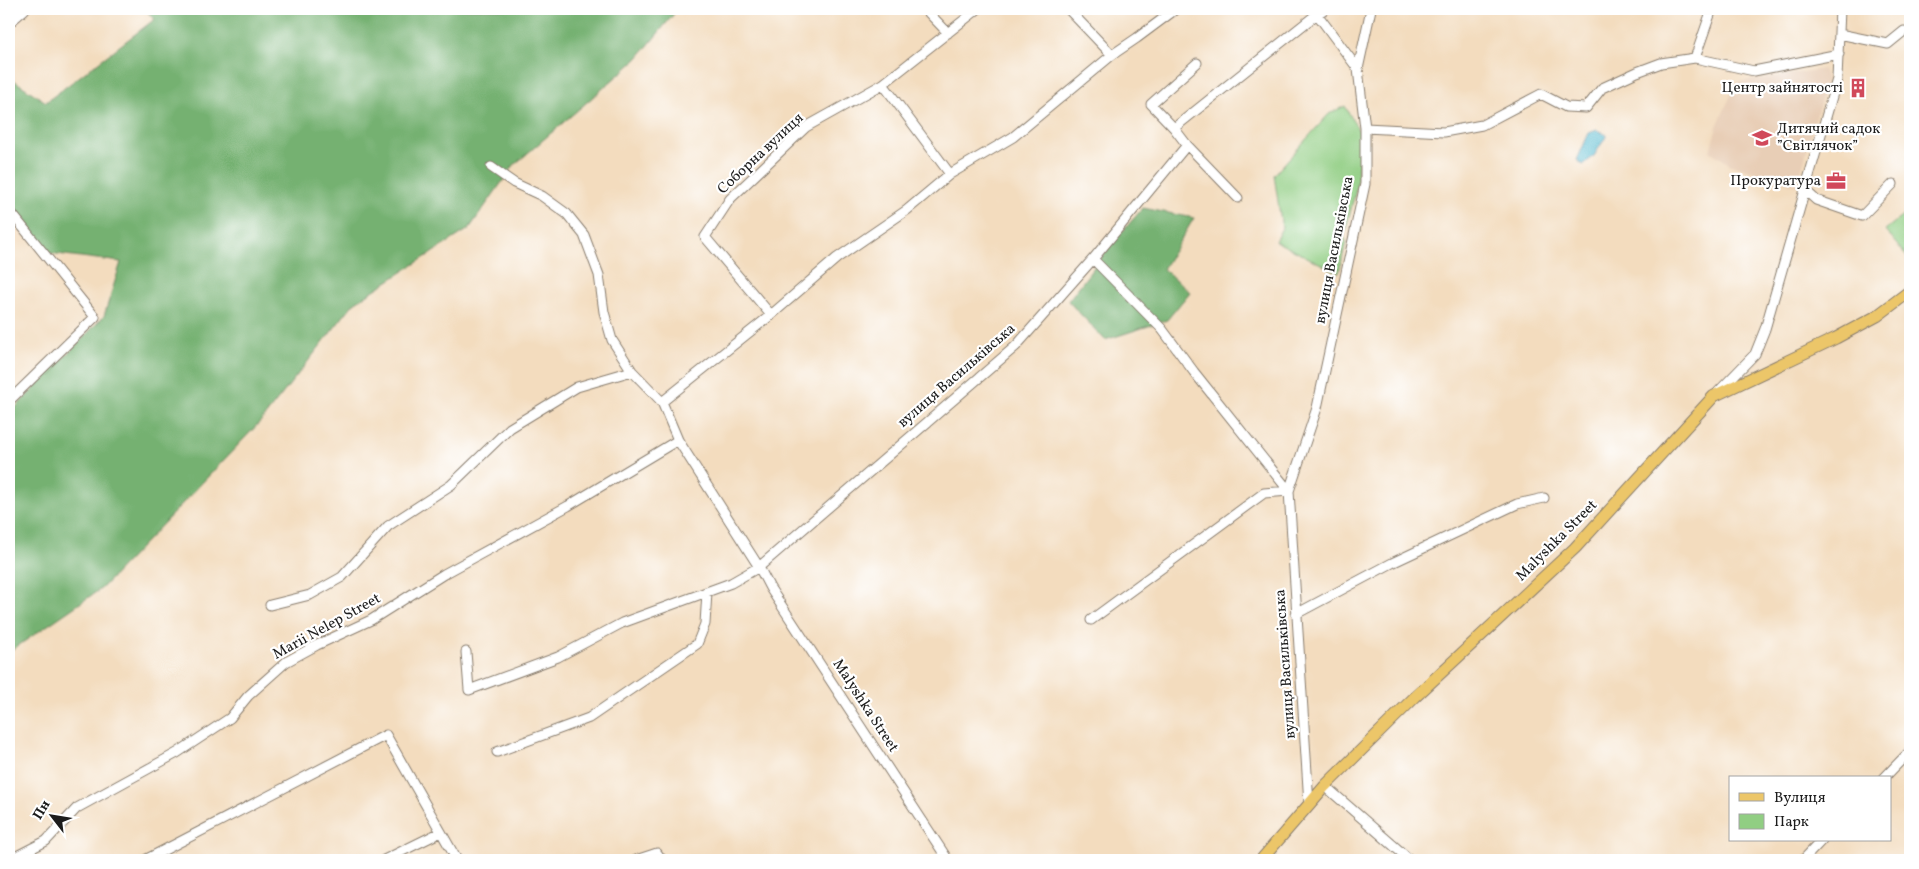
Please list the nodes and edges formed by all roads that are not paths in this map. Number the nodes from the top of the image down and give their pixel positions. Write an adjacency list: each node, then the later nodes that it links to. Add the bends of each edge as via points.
1 (25, 9): 11 (street)
2 (925, 9): 13 (street)
3 (978, 9): 13 (street, Соборна вулиця)
4 (1068, 9): 16 (street)
5 (1176, 9): 16 (street)
6 (1325, 9): 10 (street)
7 (1371, 9): 19 (street)
8 (1712, 9): 17 (street)
9 (1840, 9): 14 (street)
10 (1314, 12): 19 (street); 21 (street)
11 (9, 22)
12 (1904, 31): 14 (street, via 1888,44)
13 (948, 33): 20 (street, Соборна вулиця)
14 (1839, 34): 15 (street)
15 (1839, 54): 17 (street, via 1754,71); 27 (street, via 1836,79)
16 (1112, 55): 25 (street, via 1013,137)
17 (1695, 58): 22 (street, via 1662,62 1602,88 1586,108 1566,107 1541,94 1482,125 1444,132)
18 (1197, 62): 21 (street, via 1151,104)
19 (1358, 69): 22 (street, вулиця Васильківська)
20 (883, 84): 25 (street); 32 (street, Соборна вулиця, via 806,127 730,199 706,237)
21 (1174, 128): 23 (street)
22 (1365, 128): 38 (street, вулиця Васильківська, via 1363,194 1317,408)
23 (1187, 145): 28 (street); 30 (street, вулиця Васильківська)
24 (491, 167): 33 (street, via 567,214 584,235 599,274 612,340)
25 (950, 174): 32 (street, via 907,210 837,258)
26 (1893, 184): 27 (street, via 1862,216 1816,200)
27 (1805, 190): 34 (street, via 1755,354)
28 (1238, 198)
29 (9, 210): 35 (street, via 95,317)
30 (1092, 259): 38 (street, via 1162,329); 40 (street, вулиця Васильківська, via 1016,346)
31 (1910, 291): 34 (main road, Malyshka Street, via 1877,316 1836,338)
32 (771, 315): 36 (street)
33 (632, 371): 36 (street); 42 (street, via 577,387 510,428 451,485 388,526 342,577 310,595)
34 (1714, 396): 49 (main road, Malyshka Street, via 1575,548)
35 (10, 397)
36 (662, 402): 37 (street)
37 (678, 440): 40 (street); 53 (street, Marii Nelep Street, via 560,511 444,574 371,620 286,662 248,696 230,718 177,753 77,808 46,841)
38 (1289, 491): 43 (street, вулиця Васильківська); 44 (street, via 1264,493)
39 (1544, 498): 43 (street, via 1517,504 1392,563)
40 (759, 567): 41 (street, вулиця Васильківська, via 732,583); 59 (street, Malyshka Street)
41 (707, 592): 45 (street, вулиця Васильківська, via 622,623 558,657 469,690); 47 (street, via 706,624 697,644 589,718)
42 (270, 605)
43 (1296, 614): 50 (street, вулиця Васильківська)
44 (1091, 620)
45 (466, 652)
46 (1910, 751): 48 (street)
47 (497, 752)
48 (1886, 776)
49 (1325, 786): 50 (main road, Malyshka Street); 61 (street)
50 (1309, 804): 60 (main road, Malyshka Street)
51 (441, 832): 54 (street, via 386,735); 55 (street); 56 (street)
52 (1820, 842): 62 (street)
53 (9, 860)
54 (145, 860)
55 (384, 860)
56 (457, 860)
57 (636, 860): 58 (street, via 657,852)
58 (662, 860)
59 (948, 860)
60 (1261, 860)
61 (1410, 860)
62 (1803, 860)

